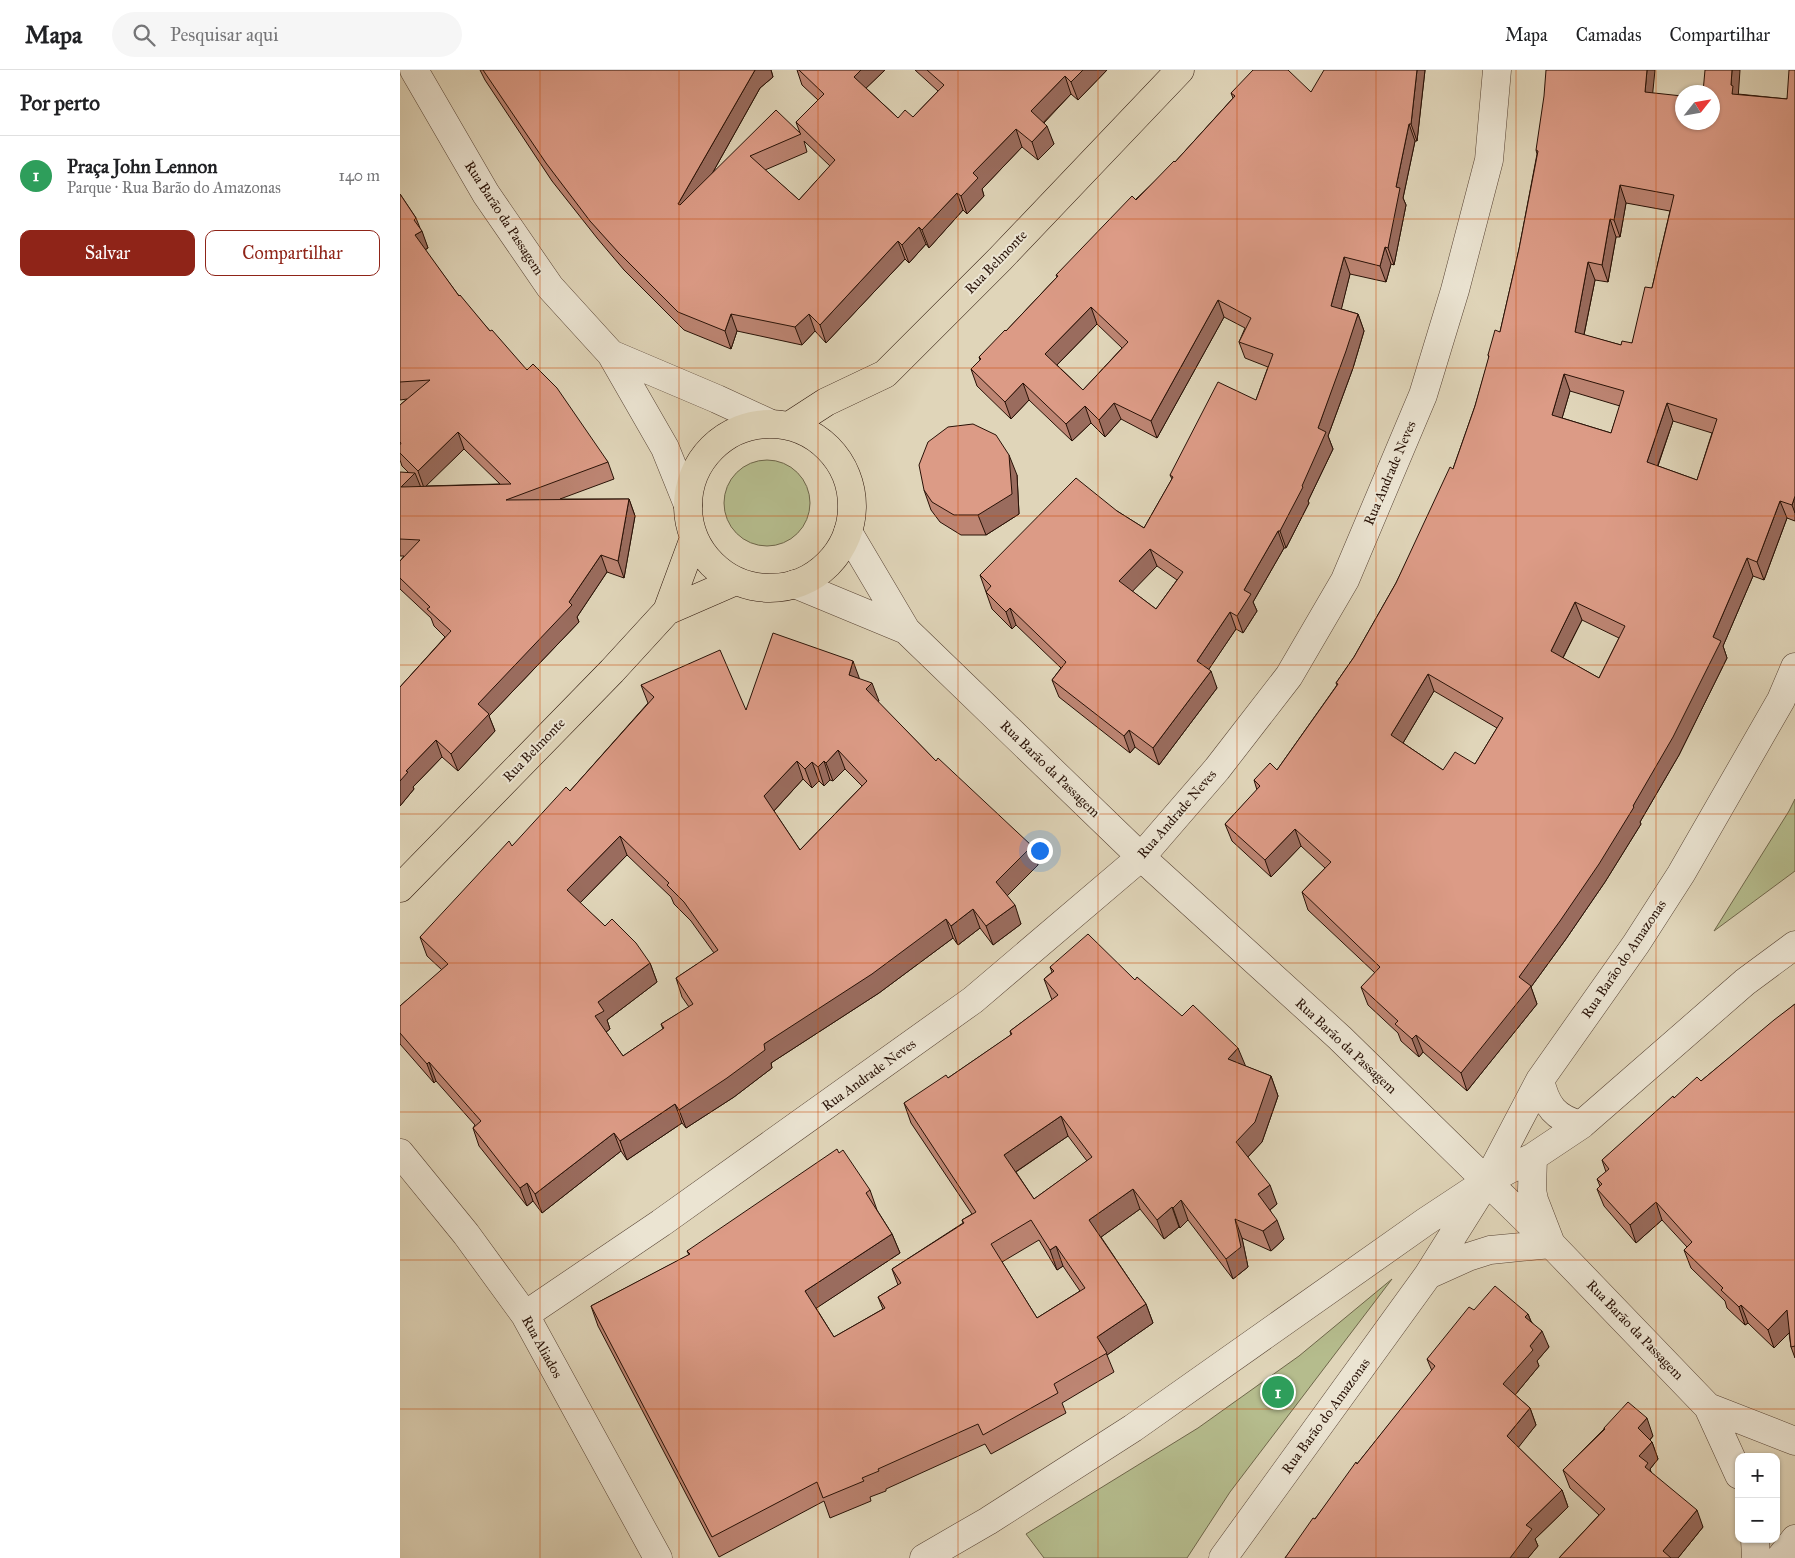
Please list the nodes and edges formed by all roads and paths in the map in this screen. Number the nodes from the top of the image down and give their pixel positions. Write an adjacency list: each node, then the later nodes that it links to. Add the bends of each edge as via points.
1 (414, 70): 4 (street, Rua Barão da Passagem, via 486,194 550,287)
2 (1180, 70): 5 (main road, Rua Belmonte, via 885,374)
3 (1497, 70): 14 (street, Rua Andrade Neves, via 1488,160 1452,298 1423,395 1345,580 1289,676 1217,769)
4 (611, 354): 5 (street, Rua Barão da Passagem); 6 (street, Rua Barão da Passagem, via 665,448)
5 (779, 424): 6 (main road, via 750,426 715,444 695,471); 7 (main road, via 807,432 836,458 846,474 851,493)
6 (688, 505): 8 (main road)
7 (848, 532): 10 (main road, via 828,564); 12 (street, Rua Barão da Passagem)
8 (694, 538): 9 (main road, via 711,564); 11 (main road, Rua Belmonte)
9 (736, 581): 10 (main road, via 765,588 784,588); 11 (main road, Rua Belmonte)
10 (795, 584): 12 (street, Rua Barão da Passagem)
11 (667, 611): 15 (main road, Rua Belmonte)
12 (906, 630): 14 (street, Rua Barão da Passagem)
13 (1795, 667): 17 (street, Rua Barão do Amazonas, via 1781,700 1681,874)
14 (1141, 857): 21 (street, Rua Barão da Passagem, via 1340,1038); 26 (street, Rua Andrade Neves, via 973,1000 662,1223)
15 (400, 888)
16 (1795, 945): 18 (street, via 1745,982)
17 (1540, 1080): 18 (street, via 1544,1096 1554,1112); 21 (street, Rua Barão do Amazonas)
18 (1581, 1125): 20 (street)
19 (400, 1153): 26 (street, Rua Aliados, via 466,1234)
20 (1533, 1157): 21 (street); 23 (street, via 1534,1200)
21 (1487, 1181): 22 (street); 23 (street, Rua Barão da Passagem); 24 (street, Rua Barão do Amazonas)
22 (1425, 1222): 24 (street, via 1438,1232); 33 (street, via 1133,1428)
23 (1551, 1244): 25 (street, Rua Barão do Amazonas, via 1490,1250); 27 (street, Rua Barão da Passagem)
24 (1445, 1246): 25 (street, Rua Barão do Amazonas)
25 (1428, 1275): 34 (street, Rua Barão do Amazonas)
26 (525, 1315): 32 (street, Rua Aliados)
27 (1708, 1407): 28 (street, Rua Barão da Passagem); 29 (street)
28 (1795, 1441)
29 (1735, 1466)
30 (1795, 1539): 36 (street)
31 (1754, 1543): 35 (street)
32 (658, 1558)
33 (924, 1558)
34 (1223, 1558)
35 (1756, 1558)
36 (1780, 1558)

